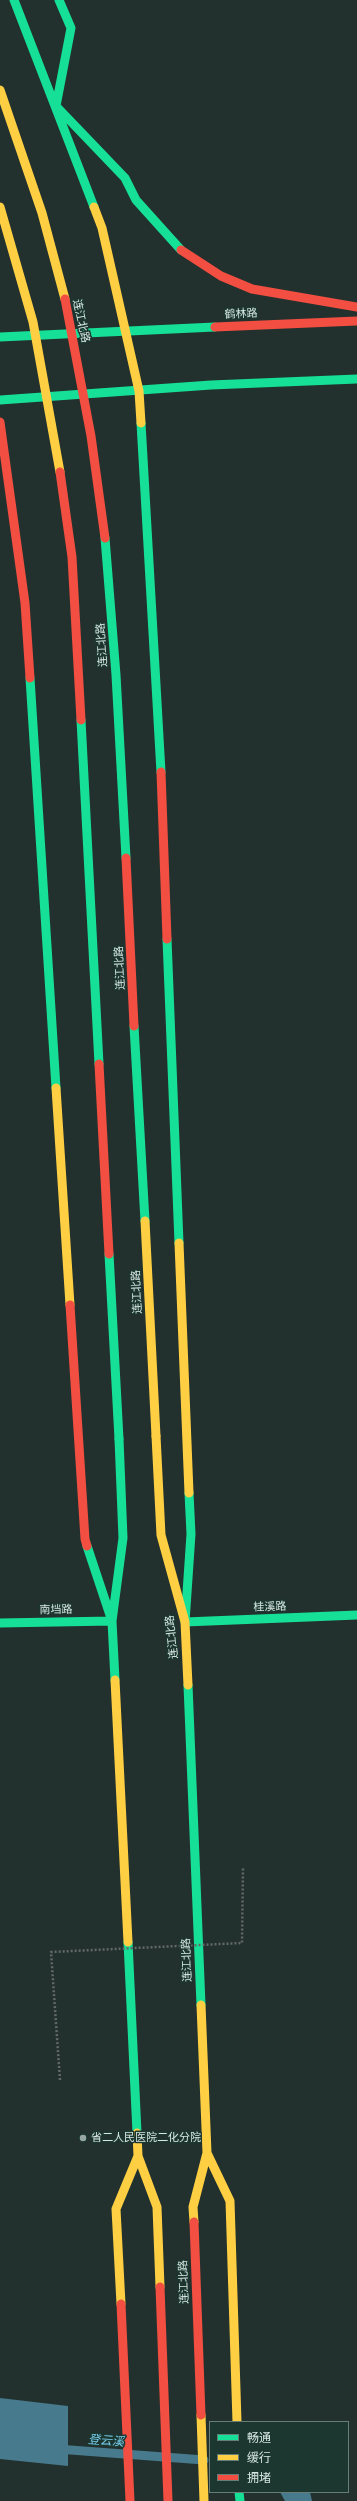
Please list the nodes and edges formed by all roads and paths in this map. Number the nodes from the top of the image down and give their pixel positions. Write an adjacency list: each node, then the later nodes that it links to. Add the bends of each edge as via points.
1 (14, 0): 4 (main road)
2 (59, 0): 4 (main road, via 71,28)
3 (0, 90): 18 (main road, 连江北路, bridge, via 42,213 69,315 91,436 107,554 116,675 161,1535)
4 (56, 106): 6 (main road, via 125,178 136,200 156,225 191,258 221,276 252,289); 8 (main road, via 102,228)
5 (0, 207): 17 (main road, bridge, via 33,322 55,440 72,557 124,1538)
6 (357, 307)
7 (357, 321): 8 (main road, 鹤林路)
8 (127, 332): 9 (main road, 鹤林路); 11 (main road)
9 (0, 337)
10 (357, 379): 11 (main road, via 211,385)
11 (139, 391): 12 (main road); 18 (main road, via 158,700 190,1534)
12 (0, 400)
13 (0, 422): 15 (main road)
14 (10, 566): 15 (main road)
15 (25, 603): 17 (main road, via 85,1539)
16 (357, 1615): 18 (main road, 桂溪路)
17 (112, 1621): 19 (main road, 南垱路); 23 (main road)
18 (184, 1622): 22 (main road, 连江北路)
19 (0, 1623)
20 (243, 1867): 21 (path, bridge, via 242,1943 51,1952)
21 (60, 2080)
22 (207, 2153): 24 (main road, via 230,2201); 27 (main road, 连江北路, via 193,2207)
23 (138, 2156): 25 (main road, via 116,2209); 26 (main road, via 157,2207)
24 (237, 2421)
25 (130, 2501)
26 (168, 2501)
27 (204, 2501)

